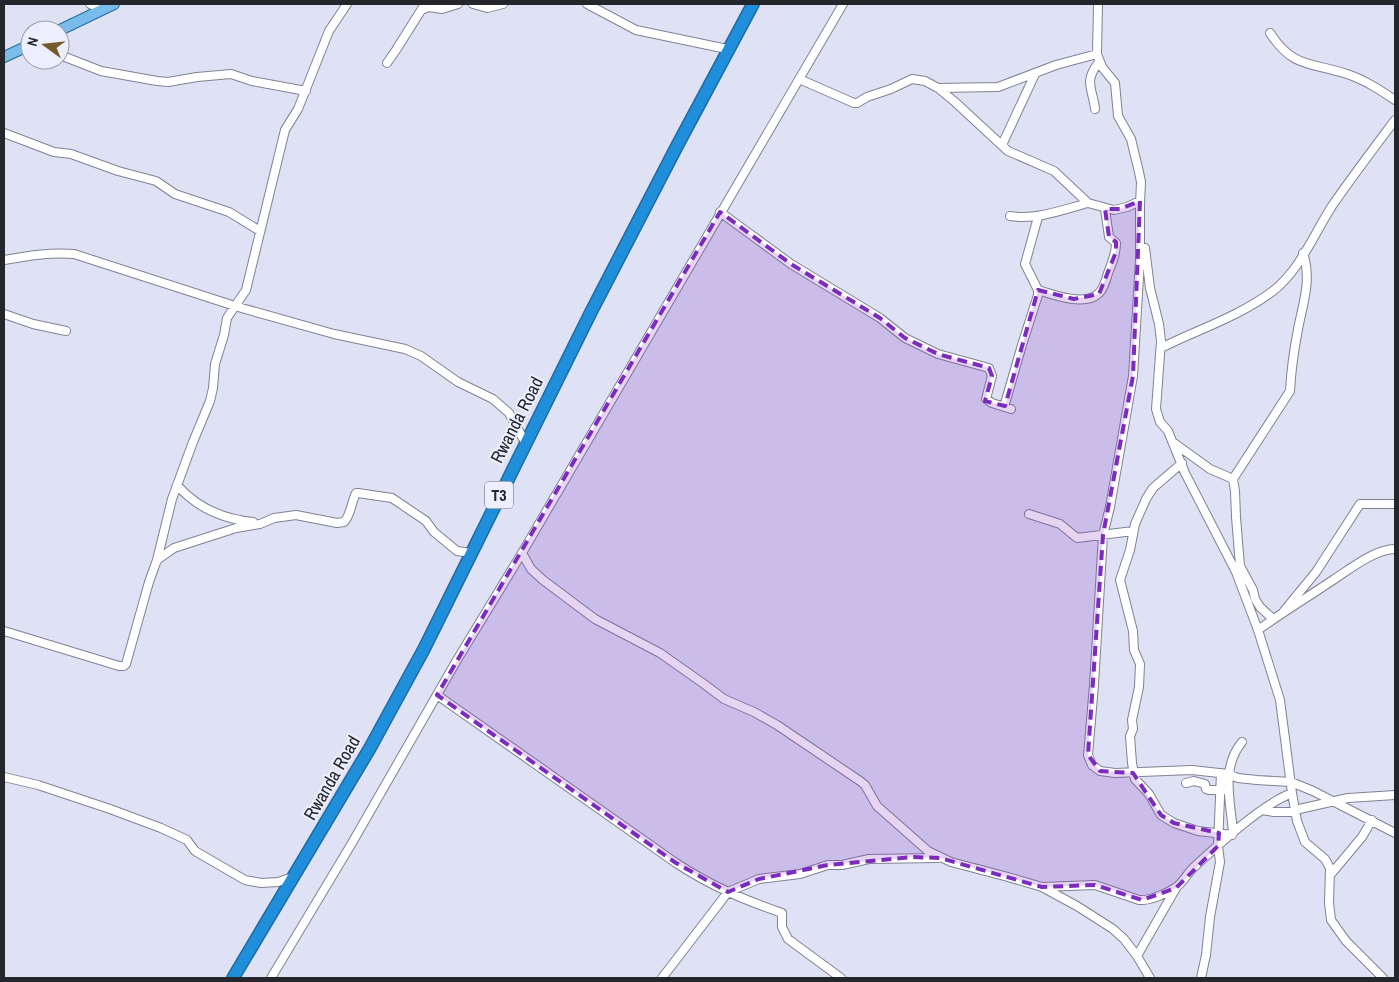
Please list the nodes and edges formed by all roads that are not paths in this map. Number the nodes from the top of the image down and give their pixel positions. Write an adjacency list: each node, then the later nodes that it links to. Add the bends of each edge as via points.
1 (90, 4): 12 (street)
2 (114, 4): 12 (main road)
3 (347, 4): 25 (street, via 329,31)
4 (458, 4): 11 (street, via 442,9)
5 (473, 4): 6 (street, via 487,8)
6 (503, 4)
7 (587, 4): 16 (street, via 636,30)
8 (753, 4): 16 (highway, Rwanda Road / T3)
9 (843, 4): 23 (street)
10 (1098, 4): 17 (street)
11 (423, 7): 21 (street)
12 (102, 10): 13 (main road)
13 (70, 25)
14 (1270, 33): 26 (street, via 1283,50 1301,61 1358,78)
15 (20, 50): 18 (main road)
16 (727, 50): 45 (highway, Rwanda Road / T3)
17 (1097, 54): 20 (street); 22 (street)
18 (4, 57)
19 (70, 59): 25 (street, via 101,71 157,81 229,74 252,82)
20 (1099, 62): 27 (street, via 1090,83); 32 (street, via 1115,83 1118,116 1134,147)
21 (387, 63)
22 (1035, 74): 24 (street, via 998,87); 30 (street)
23 (799, 79): 24 (street, via 854,104 912,79); 34 (street)
24 (938, 88): 30 (street)
25 (306, 92): 37 (street, via 285,130)
26 (1395, 100)
27 (1095, 109)
28 (1395, 120): 38 (street, via 1333,205)
29 (4, 133): 37 (street, via 54,152 71,154 156,181 175,194 228,212)
30 (1002, 145): 31 (street, via 1013,154 1054,171)
31 (1088, 203): 33 (street); 36 (street)
32 (1140, 204): 33 (street, via 1120,209); 44 (street); 54 (street, via 1134,376)
33 (1105, 208): 40 (street, via 1109,238 1116,243 1116,252 1101,290 1096,296 1082,299)
34 (720, 212): 40 (street, via 790,264 880,318 905,338 938,354 989,368 992,376 986,399 1007,408 1022,345 1038,300); 57 (street)
35 (1010, 216): 36 (street)
36 (1038, 217): 40 (street, via 1025,264)
37 (260, 231): 41 (street, via 246,290)
38 (1303, 253): 44 (street, via 1275,290 1249,307); 48 (street, via 1307,264 1307,286 1290,391)
39 (4, 260): 41 (street, via 74,254)
40 (1038, 290)
41 (234, 306): 45 (street, via 334,334 405,349 421,356 458,382 498,403 509,413); 49 (street, via 215,364 210,401)
42 (4, 314): 43 (street)
43 (66, 331)
44 (1161, 348): 46 (street, via 1156,409)
45 (525, 442): 56 (highway, Rwanda Road / T3)
46 (1172, 442): 47 (street); 48 (street, via 1210,469)
47 (1182, 463): 53 (street, via 1153,488); 61 (street, via 1233,565)
48 (1233, 479): 60 (street, via 1240,566 1255,600)
49 (178, 485): 52 (street, via 214,513 237,521); 58 (street)
50 (1395, 504): 59 (street, via 1360,504 1316,572)
51 (1029, 514): 54 (street, via 1060,524 1077,538)
52 (262, 523): 56 (street, via 296,515 342,523 348,518 356,493 389,496 426,521 457,551); 58 (street, via 174,548)
53 (1133, 531): 54 (street); 65 (street, via 1120,580 1134,631 1134,650 1140,664 1140,687 1130,736)
54 (1103, 535): 65 (street, via 1088,755 1092,765 1100,771)
55 (1395, 549): 59 (street, via 1383,551 1362,562)
56 (471, 552): 83 (highway, Rwanda Road / T3, via 424,649 370,748)
57 (522, 553): 63 (street); 81 (street, via 543,580 595,620 660,654 724,699 754,712 804,742 860,781 877,806 920,846)
58 (157, 560): 62 (street, via 124,666)
59 (1284, 611): 60 (street)
60 (1273, 619): 61 (street)
61 (1258, 630): 68 (street, via 1280,700)
62 (4, 631)
63 (437, 695): 86 (street, via 676,863); 89 (street)
64 (1242, 742): 66 (street)
65 (1133, 773): 66 (street, via 1171,770); 77 (street, via 1160,815 1198,831)
66 (1225, 774): 68 (street); 70 (street)
67 (4, 777): 83 (street, via 56,791 161,828 187,840 194,850 245,880 278,882)
68 (1291, 782): 71 (street); 73 (street)
69 (1186, 783): 70 (street, via 1199,782 1209,790)
70 (1225, 790): 77 (street); 79 (street)
71 (1292, 794): 74 (street); 75 (street)
72 (1395, 795): 73 (street)
73 (1334, 801): 75 (street); 76 (street)
74 (1262, 810): 75 (street); 79 (street)
75 (1295, 811): 82 (street, via 1305,842 1326,860)
76 (1372, 820): 78 (street); 82 (street)
77 (1219, 833): 79 (street); 80 (street)
78 (1395, 833)
79 (1233, 834): 80 (street)
80 (1218, 846): 85 (street); 93 (street, via 1220,862)
81 (940, 858): 84 (street); 86 (street, via 869,859 828,865 800,874 759,879)
82 (1331, 874): 94 (street, via 1331,920 1346,941)
83 (293, 877): 88 (highway, Rwanda Road / T3)
84 (1042, 888): 85 (street, via 1095,885 1142,900); 87 (street, via 1114,929)
85 (1176, 888): 87 (street)
86 (728, 892): 90 (street); 91 (street, via 782,913 782,927 788,939)
87 (1137, 956): 92 (street)
88 (233, 978)
89 (271, 978)
90 (662, 978)
91 (841, 978)
92 (1150, 978)
93 (1201, 978)
94 (1383, 978)

